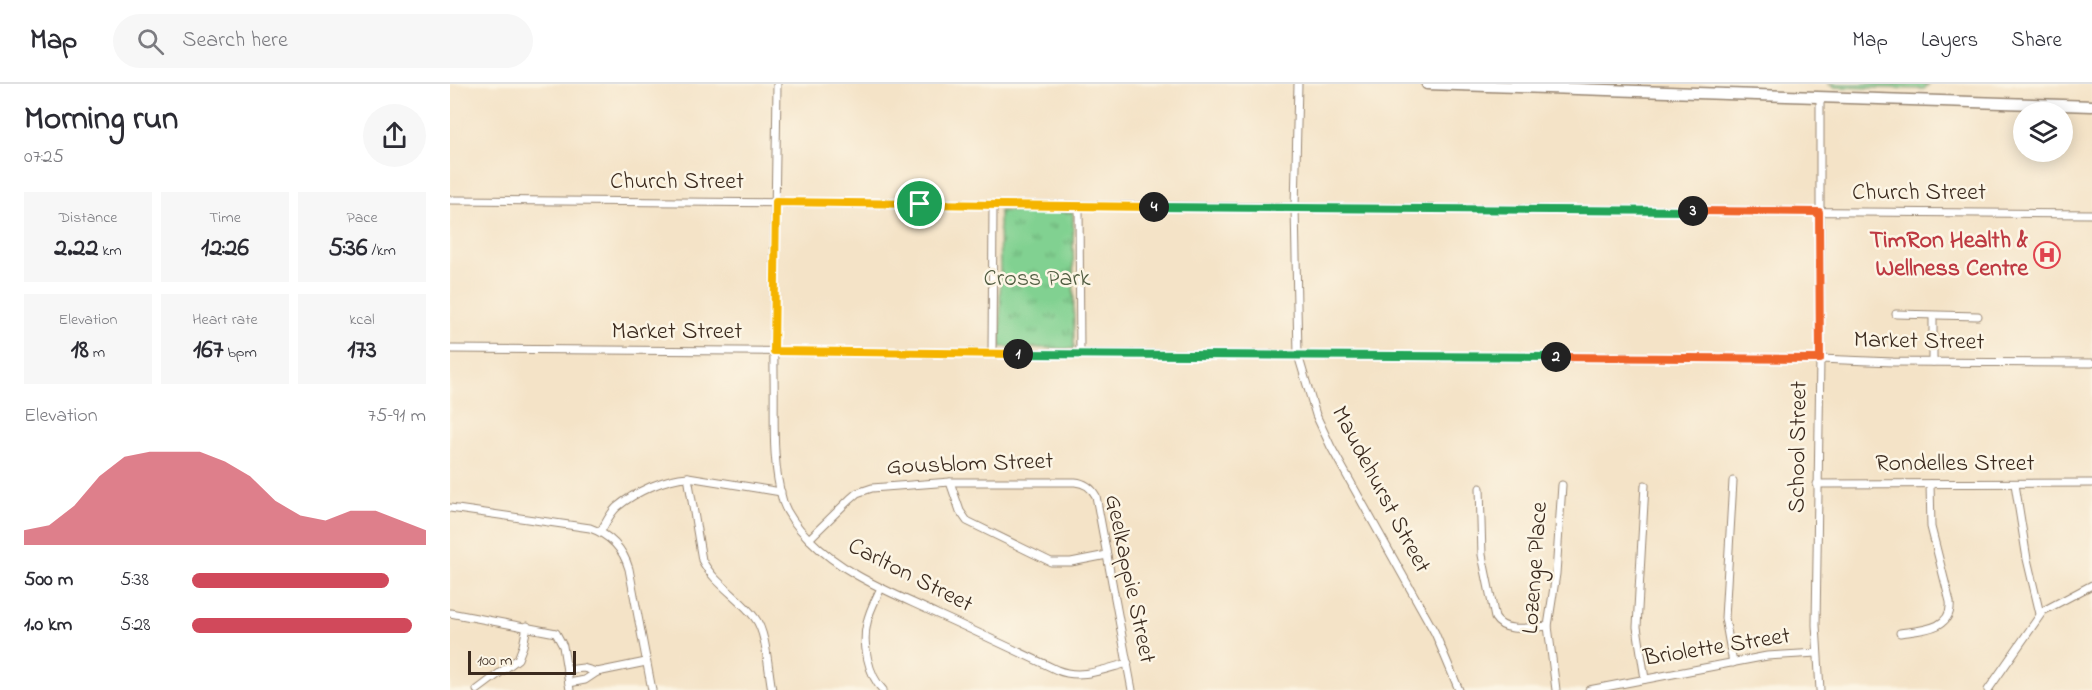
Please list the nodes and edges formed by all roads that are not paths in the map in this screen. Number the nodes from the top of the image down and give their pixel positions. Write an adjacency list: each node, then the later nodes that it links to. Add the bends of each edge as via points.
1 (777, 84): 8 (street, Carlton Street)
2 (1298, 84): 11 (street, Maudehurst Street)
3 (1427, 84): 5 (street)
4 (1817, 84): 5 (street)
5 (1820, 97): 6 (street); 12 (street, School Street)
6 (2092, 106)
7 (450, 200): 8 (street, Church Street)
8 (776, 202): 9 (street, Church Street); 18 (street, Carlton Street)
9 (993, 206): 10 (street, Church Street); 19 (street)
10 (1079, 206): 11 (street, Church Street); 20 (street)
11 (1295, 207): 12 (street, Church Street); 21 (street, Maudehurst Street)
12 (1819, 212): 13 (street, Church Street); 22 (street, School Street)
13 (2092, 214)
14 (1896, 314): 15 (street)
15 (1933, 316): 16 (street); 23 (street)
16 (1978, 316)
17 (450, 350): 18 (street, Market Street)
18 (774, 351): 19 (street, Market Street); 36 (street, Carlton Street, via 775,448)
19 (992, 354): 20 (street, Market Street)
20 (1080, 354): 21 (street, Market Street)
21 (1298, 355): 22 (street, Market Street); 61 (street, Maudehurst Street, via 1316,415 1331,447 1435,633)
22 (1820, 359): 23 (street, Market Street); 31 (street, School Street)
23 (1933, 362): 24 (street, Market Street)
24 (2092, 363)
25 (687, 477): 36 (street); 38 (street, via 664,480 623,503); 58 (street, via 702,560 759,624)
26 (1733, 481): 51 (street, via 1725,618)
27 (950, 482): 28 (street, Gousblom Street); 39 (street, Gousblom Street, via 863,490); 40 (street, via 967,520 1047,560 1064,563)
28 (1080, 483): 40 (street, Geelkappie Street, via 1091,488 1096,496)
29 (2015, 483): 30 (street, Rondelles Street); 32 (street, Rondelles Street); 44 (street)
30 (2092, 483)
31 (1817, 484): 32 (street, Rondelles Street); 48 (street, School Street)
32 (1930, 484): 47 (street, via 1931,527 1950,611 1940,625)
33 (1562, 485): 45 (street, Lozenge Place)
34 (1645, 485): 54 (street, via 1637,632)
35 (1480, 488): 45 (street, via 1482,555 1495,618 1506,628)
36 (781, 492): 39 (street, Carlton Street, via 787,512)
37 (450, 508): 38 (street)
38 (601, 531): 49 (street, via 614,541 626,560)
39 (809, 539): 42 (street, Carlton Street, via 842,566)
40 (1107, 555): 50 (street, Geelkappie Street)
41 (2092, 585): 44 (street)
42 (881, 588): 50 (street, Carlton Street, via 1064,673 1085,674); 59 (street, via 867,621 866,641 874,677)
43 (450, 613): 46 (street)
44 (2040, 614): 65 (street)
45 (1548, 626): 62 (street, Lozenge Place)
46 (527, 627): 52 (street, via 559,636); 56 (street, via 518,659)
47 (1900, 633)
48 (1817, 653): 51 (street, Briolette Street, via 1773,655); 64 (street, School Street)
49 (646, 662): 53 (street); 57 (street)
50 (1128, 663): 60 (street, Geelkappie Street)
51 (1734, 663): 54 (street, Briolette Street)
52 (567, 670): 53 (street, via 583,668); 55 (street)
53 (597, 672): 55 (street)
54 (1645, 679): 63 (street, Briolette Street)
55 (570, 687)
56 (477, 690)
57 (652, 690)
58 (772, 690)
59 (883, 690)
60 (1132, 690)
61 (1460, 690)
62 (1556, 690)
63 (1589, 690)
64 (1820, 690)
65 (1988, 690)

